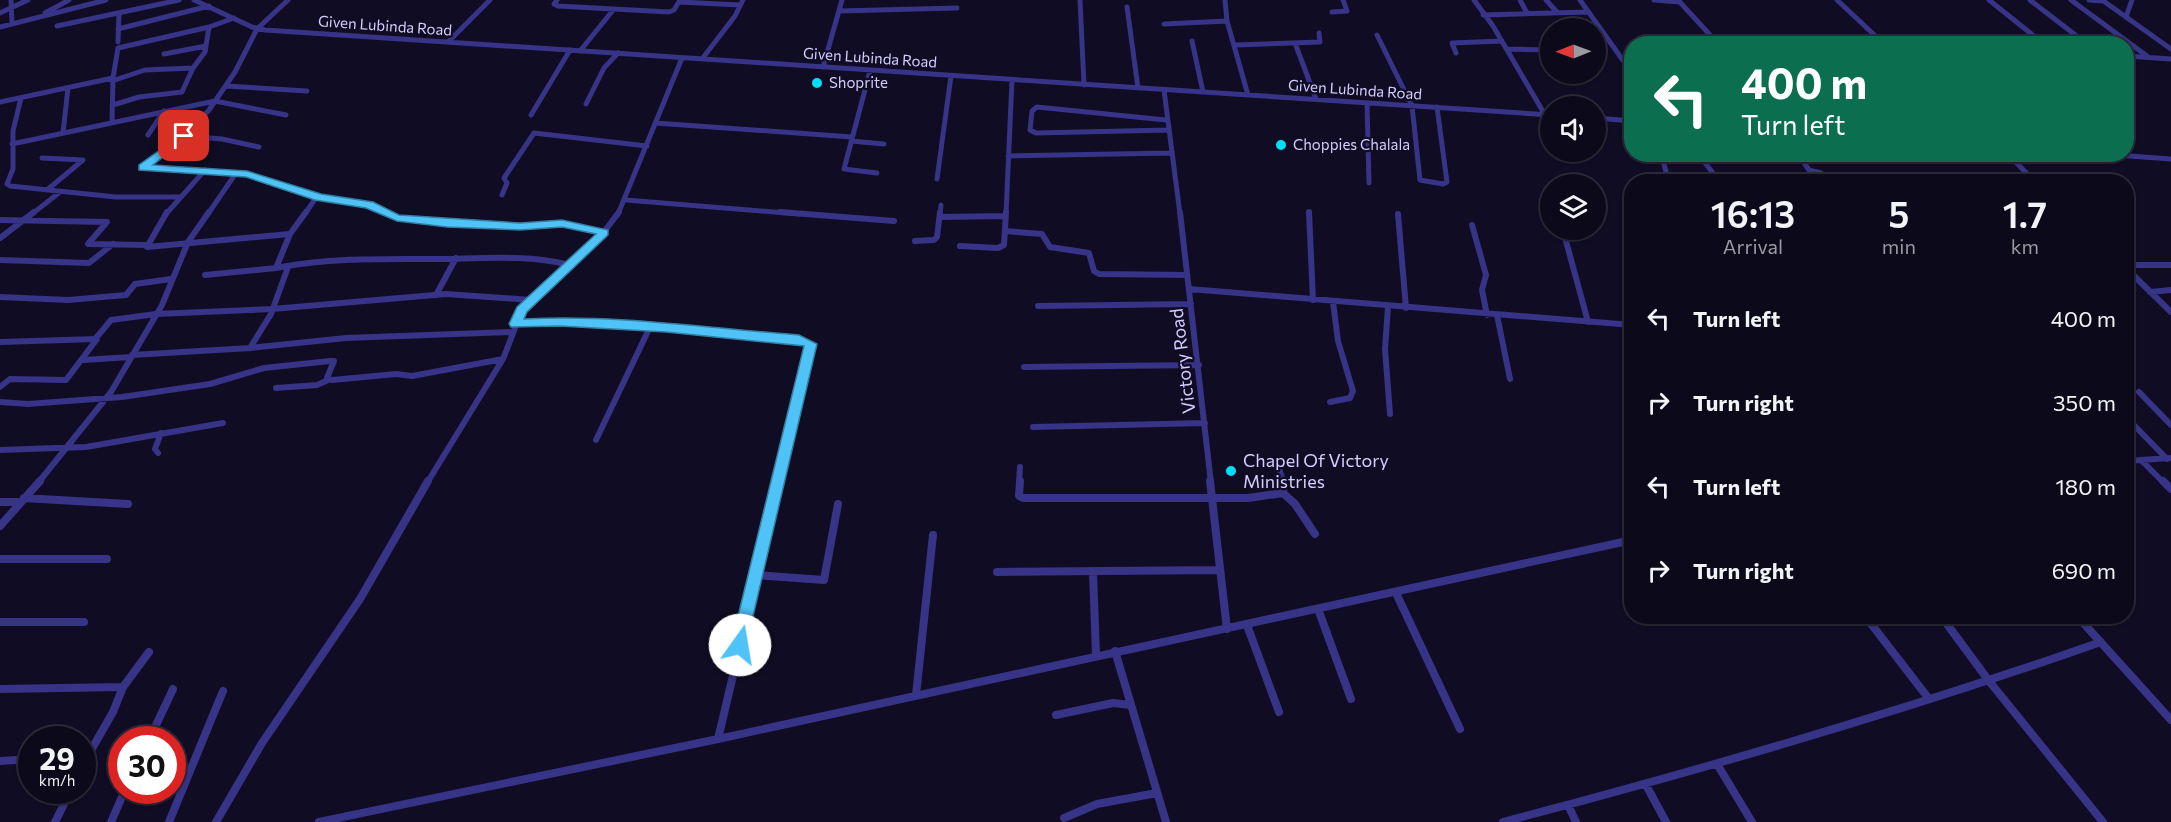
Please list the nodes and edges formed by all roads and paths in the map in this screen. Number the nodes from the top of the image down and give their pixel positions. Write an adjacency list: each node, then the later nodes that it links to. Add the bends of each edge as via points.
1 (11, 0): 31 (street)
2 (28, 0): 31 (street)
3 (69, 0): 40 (street)
4 (106, 0): 40 (street)
5 (179, 0): 41 (street)
6 (194, 0): 29 (street, Given Lubinda Road)
7 (288, 0): 53 (street)
8 (490, 0): 65 (street)
9 (556, 0): 33 (street, via 554,4 558,6)
10 (842, 0): 34 (street)
11 (1080, 0): 90 (street)
12 (1225, 0): 46 (street)
13 (1343, 0): 35 (street, via 1347,11)
14 (1474, 0): 42 (street)
15 (1520, 0): 39 (street)
16 (1546, 0): 36 (street)
17 (1580, 0): 37 (street)
18 (1654, 0): 27 (street)
19 (1837, 0): 58 (street)
20 (1989, 0): 59 (street)
21 (2030, 0): 60 (street)
22 (2071, 0): 61 (street)
23 (2089, 0): 24 (street)
24 (2103, 0): 43 (street)
25 (2132, 0): 43 (street)
26 (680, 1): 28 (street); 33 (street, via 669,12)
27 (1679, 1): 57 (street)
28 (742, 3): 82 (street)
29 (209, 6): 44 (street, Given Lubinda Road); 54 (street)
30 (1127, 7): 93 (street)
31 (12, 8): 38 (street); 47 (street)
32 (957, 8): 34 (street)
33 (614, 9): 74 (street)
34 (839, 11): 84 (street)
35 (1332, 12)
36 (1557, 12): 37 (street); 39 (street)
37 (1588, 12): 83 (street)
38 (0, 13)
39 (1527, 13): 42 (street)
40 (44, 14): 45 (street)
41 (119, 14): 50 (street); 54 (street)
42 (1483, 15): 63 (street)
43 (2126, 17): 71 (street)
44 (234, 18): 52 (street); 53 (street, Given Lubinda Road)
45 (26, 19): 47 (street); 49 (street)
46 (1227, 21): 48 (street); 67 (street)
47 (12, 23): 51 (street)
48 (1164, 24)
49 (29, 26)
50 (57, 26)
51 (0, 27)
52 (209, 27): 68 (street); 88 (street, via 118,48)
53 (257, 28): 65 (street, Given Lubinda Road); 91 (street)
54 (118, 29): 64 (street)
55 (1319, 33): 66 (street, via 1320,42)
56 (1377, 36): 106 (street)
57 (1711, 36)
58 (1875, 36)
59 (2034, 36)
60 (2077, 36)
61 (2120, 36)
62 (1192, 41): 96 (street)
63 (1502, 41): 70 (street); 76 (street, via 1452,43)
64 (118, 42)
65 (448, 42): 72 (street, Given Lubinda Road)
66 (1295, 43): 67 (street); 99 (street)
67 (1235, 45): 97 (street)
68 (206, 46): 77 (street); 85 (street)
69 (2134, 46): 79 (street)
70 (1507, 49): 73 (street); 102 (street)
71 (2171, 49)
72 (570, 50): 74 (street, Given Lubinda Road); 111 (street)
73 (1540, 50)
74 (580, 51): 75 (street, Given Lubinda Road)
75 (618, 53): 80 (street, Given Lubinda Road); 104 (street, via 604,68)
76 (1456, 53)
77 (164, 54)
78 (2134, 56): 79 (street)
79 (2147, 56): 81 (street)
80 (682, 58): 82 (street, Given Lubinda Road); 116 (street)
81 (2171, 58)
82 (702, 59): 84 (street, Given Lubinda Road)
83 (1624, 62)
84 (823, 67): 86 (street, Given Lubinda Road)
85 (193, 68): 88 (street, via 145,70); 105 (street, via 182,92 139,97)
86 (870, 71): 87 (street, Given Lubinda Road); 121 (street)
87 (951, 76): 89 (street, Given Lubinda Road); 140 (street)
88 (114, 79): 92 (street); 105 (street)
89 (1012, 80): 90 (street, Given Lubinda Road); 127 (street)
90 (1084, 85): 93 (street, Given Lubinda Road)
91 (226, 86): 95 (street); 100 (street)
92 (68, 88): 98 (street); 118 (street)
93 (1138, 88): 94 (street, Given Lubinda Road)
94 (1164, 90): 96 (street, Given Lubinda Road); 113 (street, Victory Road)
95 (307, 91)
96 (1203, 92): 97 (street, Given Lubinda Road)
97 (1248, 94): 99 (street, Given Lubinda Road)
98 (21, 98): 101 (street); 122 (street)
99 (1316, 99): 103 (street, Given Lubinda Road)
100 (215, 101): 108 (street); 110 (street); 120 (street)
101 (0, 102)
102 (1540, 102)
103 (1367, 103): 106 (street, Given Lubinda Road); 141 (street)
104 (586, 104)
105 (113, 105): 115 (street)
106 (1412, 106): 107 (street, Given Lubinda Road); 107 (street, via 1419,178 1443,184 1447,182)
107 (1437, 107): 109 (street, Given Lubinda Road)
108 (164, 111): 115 (street); 119 (street)
109 (1540, 114)
110 (286, 115)
111 (531, 115)
112 (1606, 119): 114 (street)
113 (1167, 120): 117 (street, Victory Road); 117 (street, via 1037,107 1032,111 1030,130)
114 (1624, 120)
115 (112, 122): 118 (street)
116 (655, 123): 121 (street); 124 (street)
117 (1168, 130): 126 (street, Victory Road)
118 (63, 133): 122 (street)
119 (148, 135)
120 (184, 136): 125 (street); 134 (street, via 142,167)
121 (852, 139): 123 (street); 136 (street, via 844,169)
122 (12, 144): 142 (street, via 13,169 7,184)
123 (884, 144)
124 (646, 146): 144 (street, via 534,134 504,178 507,183); 147 (street)
125 (259, 147)
126 (1171, 153): 127 (street); 175 (street, Victory Road)
127 (1008, 156): 151 (street)
128 (2134, 156): 130 (street)
129 (42, 158): 142 (street, via 83,161)
130 (2171, 159)
131 (1704, 162): 138 (street)
132 (1804, 162): 137 (street, via 1809,170)
133 (2016, 162): 139 (street)
134 (205, 170): 135 (street); 146 (street)
135 (236, 173): 145 (street); 165 (street)
136 (877, 173)
137 (1821, 173)
138 (1714, 174)
139 (2027, 174)
140 (937, 180)
141 (1369, 183)
142 (47, 190): 143 (street)
143 (60, 192): 146 (street); 155 (street)
144 (502, 195)
145 (316, 196): 158 (street, via 369,205 400,218 520,226 562,224); 159 (street)
146 (180, 197): 164 (street)
147 (626, 200): 154 (street); 158 (street)
148 (941, 205): 152 (street)
149 (1309, 212): 184 (street)
150 (1398, 214): 189 (street)
151 (1005, 216): 152 (street); 157 (street)
152 (940, 217): 162 (street, via 936,239)
153 (0, 220): 155 (street)
154 (894, 221)
155 (22, 222): 160 (street); 163 (street, via 107,222 88,244)
156 (1472, 225): 193 (street, via 1486,275 1482,290)
157 (1005, 231): 166 (street, via 1002,248); 175 (street, via 1042,234 1050,247 1089,253 1094,271 1099,274)
158 (604, 232): 169 (street)
159 (290, 234): 165 (street); 173 (street)
160 (0, 238)
161 (1566, 240): 195 (street)
162 (915, 241)
163 (113, 244): 164 (street); 168 (street, via 89,263)
164 (146, 245): 165 (street)
165 (187, 245): 177 (street)
166 (960, 246)
167 (456, 258): 169 (street, via 540,258); 171 (street, via 331,260); 181 (street)
168 (0, 260)
169 (570, 265): 183 (street)
170 (2171, 265): 172 (street)
171 (288, 267): 173 (street); 190 (street)
172 (2134, 267)
173 (276, 268): 174 (street)
174 (205, 275)
175 (1187, 275): 178 (street, Victory Road)
176 (2134, 275): 180 (street)
177 (171, 279): 182 (street, via 135,284 126,295 68,300); 192 (street)
178 (1189, 289): 184 (street); 186 (street, Victory Road)
179 (2171, 291): 180 (street)
180 (2150, 292): 191 (street)
181 (436, 295): 183 (street); 190 (street, via 342,300)
182 (0, 297)
183 (532, 300): 196 (street)
184 (1313, 300): 185 (street)
185 (1333, 302): 188 (street); 215 (street, via 1338,341 1353,391 1350,398)
186 (1191, 304): 187 (street); 206 (street, Victory Road)
187 (1038, 306)
188 (1388, 307): 189 (street); 216 (street, via 1384,349)
189 (1406, 308): 193 (street)
190 (272, 309): 192 (street); 202 (street)
191 (2171, 312)
192 (156, 314): 200 (street, via 111,320); 203 (street)
193 (1487, 315): 194 (street)
194 (1497, 315): 195 (street); 208 (street)
195 (1588, 322): 197 (street)
196 (516, 324): 198 (street, via 560,321); 199 (street)
197 (1624, 325)
198 (650, 327): 223 (street); 248 (street, via 811,344)
199 (513, 332): 202 (street, via 346,338); 204 (street)
200 (96, 338): 201 (street); 205 (street)
201 (0, 342)
202 (250, 348): 203 (street)
203 (132, 356): 205 (street); 213 (street)
204 (503, 359): 209 (street, via 412,376); 290 (street, via 360,599 262,743)
205 (83, 360): 210 (street, via 66,380 10,379)
206 (1199, 365): 207 (street); 218 (street, Victory Road)
207 (1024, 367)
208 (1510, 378)
209 (328, 380): 211 (street, via 317,385); 213 (street, via 333,361 264,368 195,387)
210 (0, 387)
211 (276, 388)
212 (2139, 392): 220 (street)
213 (105, 399): 214 (street); 224 (street)
214 (0, 402)
215 (1330, 402)
216 (1390, 414)
217 (223, 423): 222 (street)
218 (1205, 423): 221 (street); 234 (street, Victory Road)
219 (2134, 425): 227 (street)
220 (2171, 425)
221 (1033, 427)
222 (161, 433): 224 (street); 226 (street, via 155,449)
223 (596, 440)
224 (68, 448): 225 (street); 235 (street)
225 (0, 450)
226 (158, 453)
227 (2169, 458): 229 (street)
228 (2134, 460): 229 (street)
229 (2141, 460): 232 (street)
230 (1020, 466): 234 (street, via 1019,496 1023,498)
231 (1278, 466): 233 (street, via 1284,481)
232 (2171, 489)
233 (1283, 493): 234 (street, via 1248,498); 240 (street)
234 (1212, 497): 245 (street, Victory Road)
235 (23, 500): 236 (street); 237 (street); 239 (street)
236 (0, 502)
237 (128, 504)
238 (838, 504): 248 (street, via 824,580)
239 (0, 526)
240 (1315, 534)
241 (933, 535): 267 (street)
242 (1624, 542): 249 (street)
243 (0, 559): 244 (street)
244 (107, 559)
245 (1219, 570): 246 (street); 257 (street, Victory Road)
246 (1093, 571): 247 (street); 261 (street)
247 (998, 572)
248 (756, 575): 276 (street)
249 (1396, 593): 250 (street); 275 (street)
250 (1318, 609): 256 (street); 268 (street)
251 (0, 622): 252 (street)
252 (84, 622)
253 (1871, 624): 269 (street)
254 (1947, 624): 262 (street)
255 (2084, 624): 258 (street)
256 (1247, 625): 257 (street); 271 (street)
257 (1227, 629): 259 (street)
258 (2101, 642): 262 (street); 273 (street)
259 (1115, 651): 261 (street); 270 (street)
260 (148, 652): 263 (street)
261 (1096, 655): 267 (street)
262 (1989, 681): 269 (street); 297 (street)
263 (123, 687): 265 (street); 277 (street)
264 (173, 688): 274 (street)
265 (0, 689)
266 (223, 691): 289 (street)
267 (916, 695): 276 (street)
268 (1351, 699)
269 (1929, 699): 280 (street)
270 (1131, 705): 272 (street, via 1113,703); 282 (street)
271 (1279, 712)
272 (1056, 715)
273 (2171, 720)
274 (155, 726)
275 (1460, 729)
276 (718, 739): 291 (street)
277 (96, 741)
278 (18, 760): 279 (street)
279 (0, 761)
280 (1717, 764): 281 (street); 296 (street)
281 (1646, 785): 285 (street); 295 (street)
282 (1157, 793): 286 (street, via 1097,804); 292 (street)
283 (64, 804): 287 (street)
284 (119, 804): 288 (street)
285 (1568, 805): 293 (street); 294 (street)
286 (1064, 818)
287 (55, 822)
288 (111, 822)
289 (169, 822)
290 (216, 822)
291 (319, 822)
292 (1166, 822)
293 (1503, 822)
294 (1576, 822)
295 (1666, 822)
296 (1752, 822)
297 (2103, 822)

